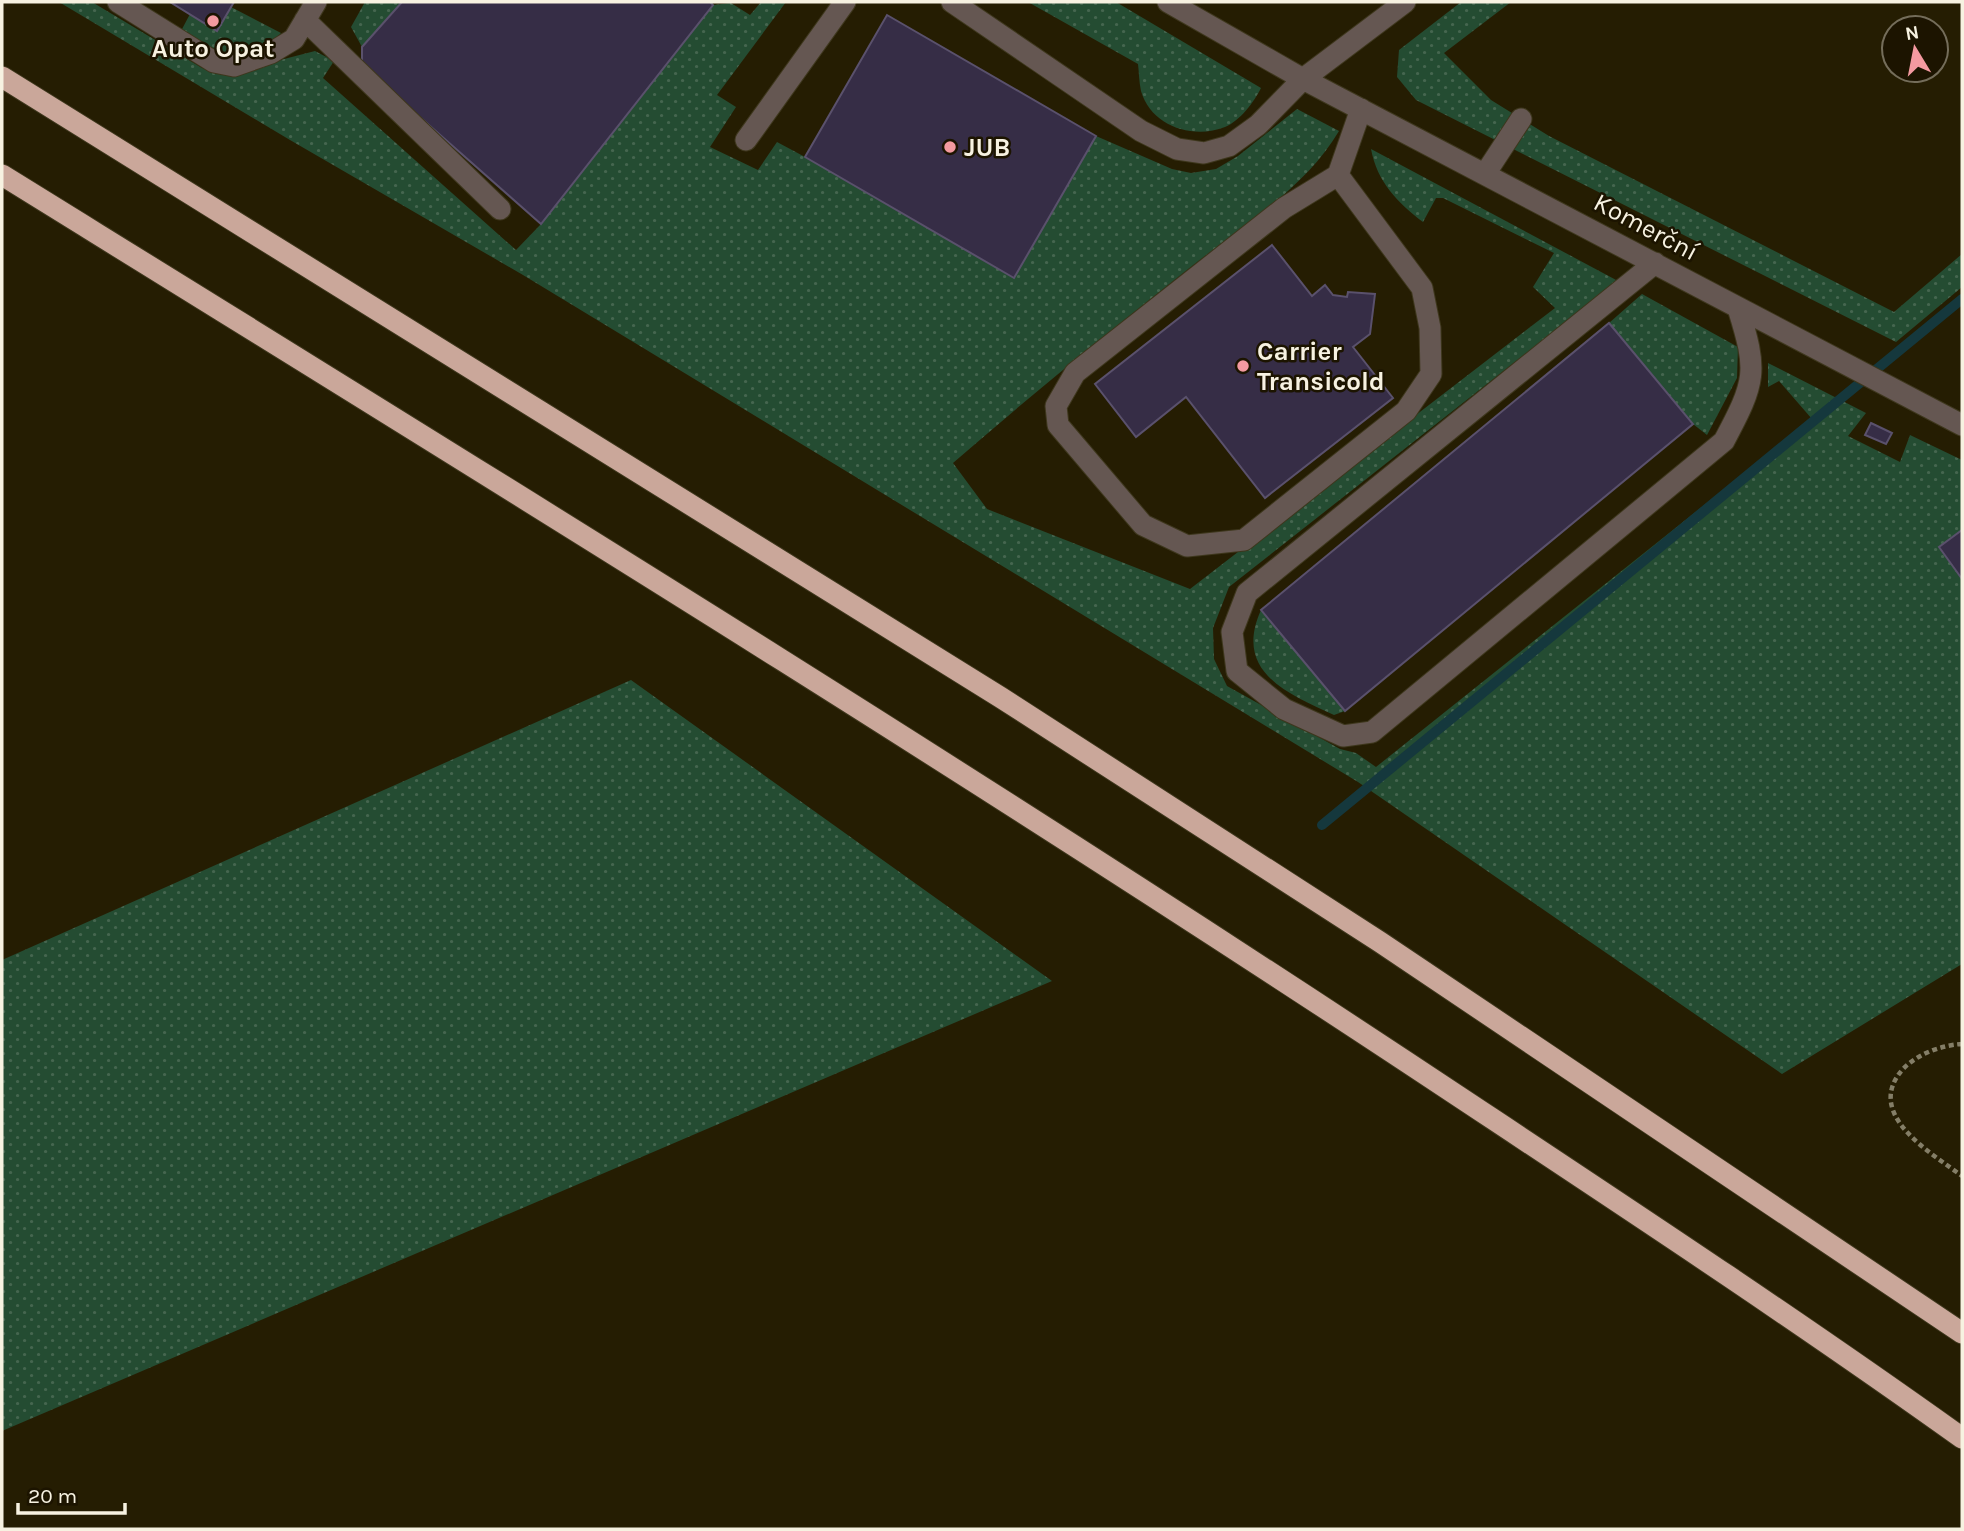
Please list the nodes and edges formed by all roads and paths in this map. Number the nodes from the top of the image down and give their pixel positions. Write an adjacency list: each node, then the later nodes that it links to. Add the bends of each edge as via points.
1 (118, 2): 6 (street, via 214,62 233,66 294,39)
2 (845, 2): 11 (street)
3 (952, 2): 8 (street, via 1141,131 1177,149 1204,153 1229,146 1258,125)
4 (1168, 2): 8 (street, Komerční)
5 (1405, 2): 8 (street)
6 (310, 11): 15 (street)
7 (2, 77): 21 (highway, via 1012,704 1380,942)
8 (1303, 79): 9 (street, Komerční)
9 (1361, 109): 12 (street, Komerční); 14 (street)
10 (1521, 119): 12 (street)
11 (746, 140)
12 (1485, 174): 16 (street, Komerční)
13 (2, 175): 22 (highway, via 958,770 1580,1177)
14 (1338, 176): 14 (street, via 1422,288 1430,328 1431,374 1406,411 1244,540 1187,546 1143,524 1058,425 1056,406 1075,373 1284,208)
15 (500, 209)
16 (1655, 263): 17 (street, Komerční); 17 (street, via 1247,593 1232,632 1237,671 1284,709 1343,736 1372,732 1724,441 1748,396 1753,355)
17 (1738, 308): 18 (street, Komerční)
18 (1962, 425)
19 (1962, 1044): 20 (path, via 1912,1060 1894,1080 1889,1102 1898,1121 1917,1142)
20 (1962, 1176)
21 (1962, 1333)
22 (1962, 1438)

